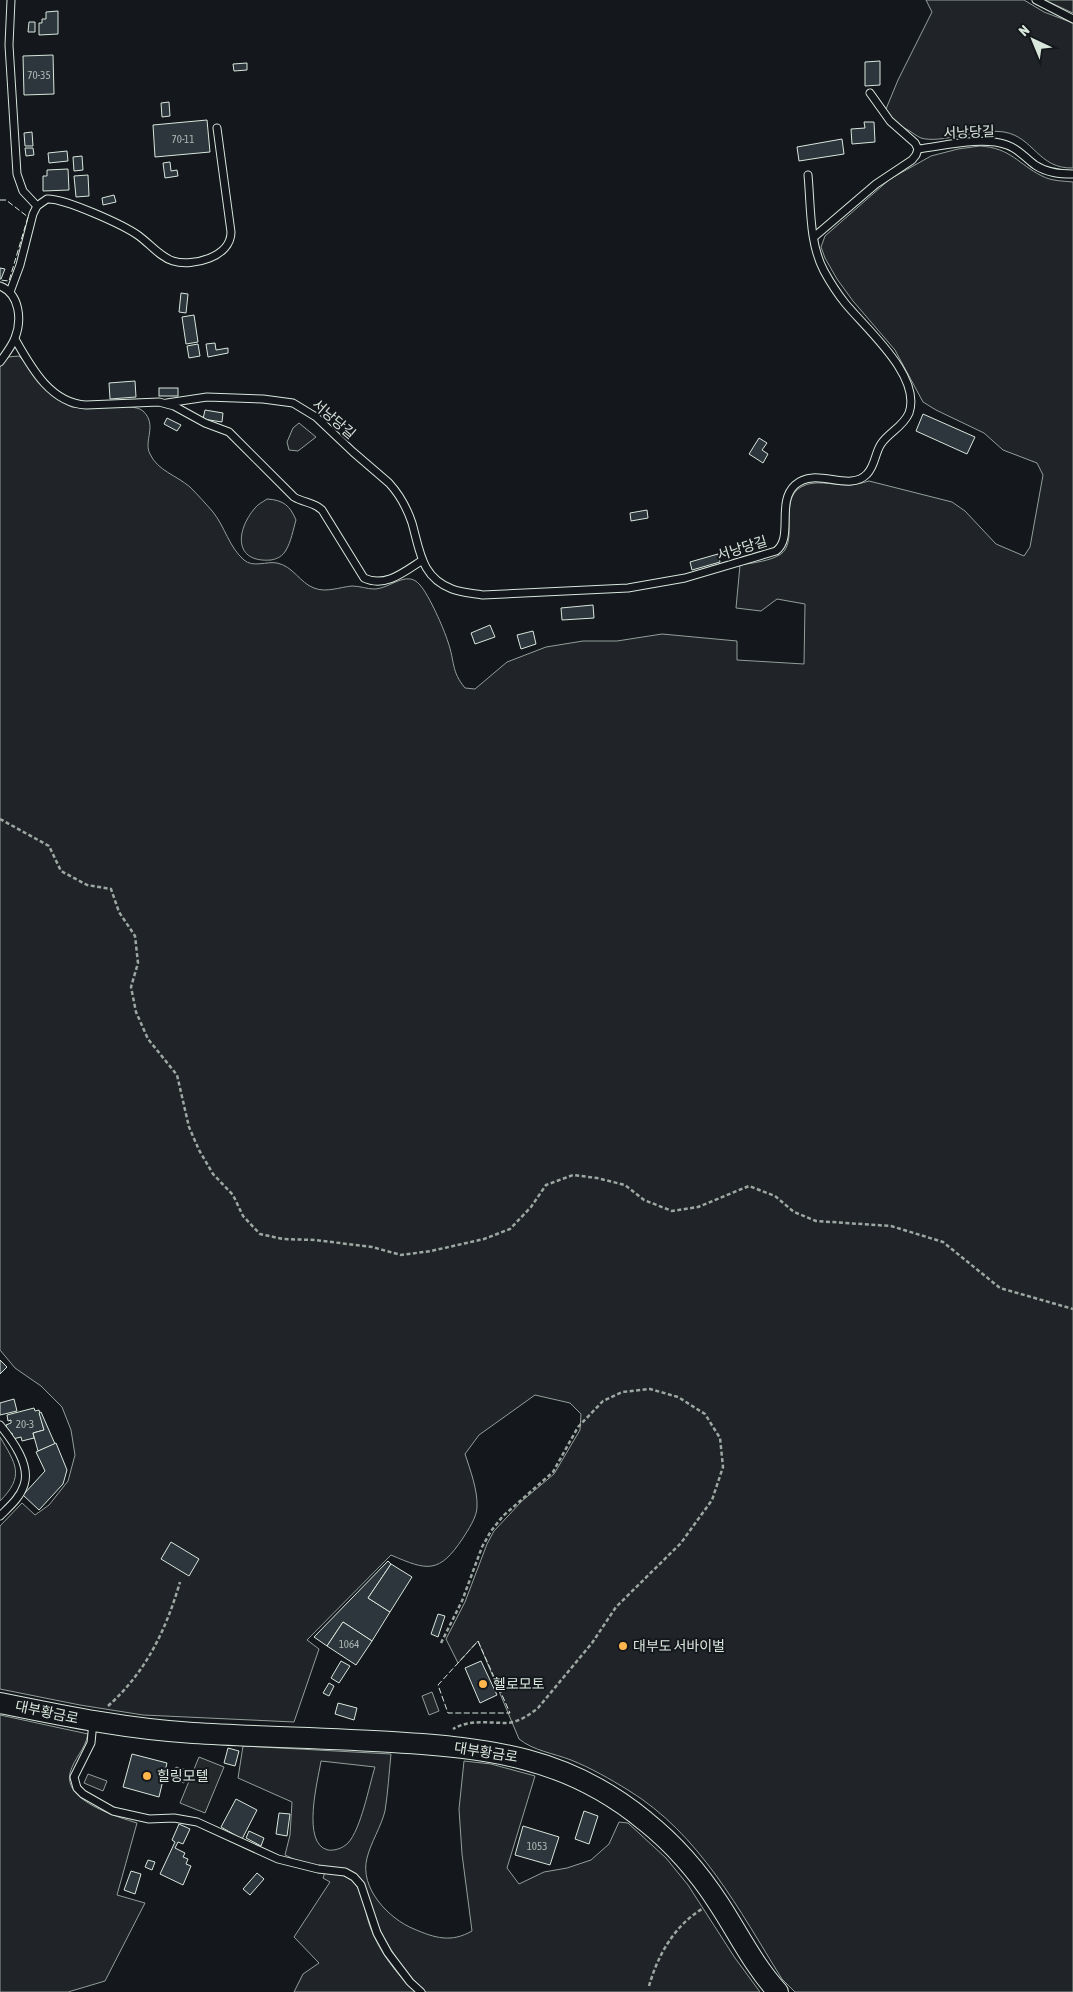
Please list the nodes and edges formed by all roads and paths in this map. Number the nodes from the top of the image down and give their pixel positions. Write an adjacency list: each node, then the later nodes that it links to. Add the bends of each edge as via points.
1 (11, 0): 9 (lane, via 9,45 17,174 23,191)
2 (1036, 0): 3 (lane)
3 (1073, 19)
4 (870, 93): 6 (lane, via 890,121 911,138)
5 (217, 128): 9 (lane, via 231,238 223,250 212,256 191,263 172,261 133,232 62,201 47,199)
6 (918, 149): 7 (lane, 서낭당길, via 997,142 1016,149 1046,171); 10 (lane, via 912,160 876,184)
7 (1073, 174)
8 (808, 175): 10 (lane, 서낭당길)
9 (37, 206): 12 (lane)
10 (814, 237): 16 (lane, 서낭당길, via 818,260 830,282 903,373 910,406 901,426 881,444 865,476 851,481 804,479 792,488 786,501 784,537 780,548 685,578 628,588 483,595 452,589 439,582)
11 (0, 286): 12 (lane)
12 (10, 292): 13 (lane, via 18,311)
13 (15, 339): 14 (lane); 15 (lane, 서낭당길, via 41,378 68,402 86,405)
14 (0, 362)
15 (166, 403): 16 (lane, 서낭당길, via 229,432 294,497 316,504 364,578 383,582); 16 (lane, 서낭당길, via 207,398 263,399 280,400 306,409 398,493 412,522)
16 (421, 561)
17 (0, 819): 18 (path, via 49,846 61,872 87,885 111,889 119,912 135,936 138,963 132,988 136,1012 148,1039 178,1075 189,1127 199,1150 213,1174 234,1195 243,1216 260,1234 372,1247 401,1255 484,1239 510,1229 546,1185 573,1175 625,1184 644,1200 672,1211 698,1207 749,1186 775,1196 794,1212 816,1221 891,1226 943,1242 1000,1288)
18 (1073, 1309)
19 (0, 1425): 20 (lane, via 18,1452 25,1475 20,1494)
20 (0, 1516)
21 (180, 1582): 24 (path, via 170,1618 157,1643 133,1680)
22 (441, 1643): 26 (path, via 491,1531 503,1516 553,1472 578,1427 604,1401 622,1392 650,1389 678,1397 705,1414 720,1438 723,1467 712,1500 681,1543 616,1607 592,1643 538,1708 517,1721 473,1722)
23 (0, 1703): 25 (main road, 대부황금로)
24 (107, 1707)
25 (93, 1722): 27 (main road, 대부황금로, via 188,1733 439,1745 520,1757 581,1779 621,1802 669,1842); 29 (lane, 대부황금로, via 91,1744 74,1777 83,1794 113,1811 149,1820 174,1818 197,1822 278,1858 318,1869 346,1872 361,1885 384,1947)
26 (450, 1730)
27 (718, 1902): 28 (path, via 700,1910 672,1937 659,1956); 30 (main road, 대부황금로, via 756,1965)
28 (649, 1986)
29 (421, 1992)
30 (778, 1992)

